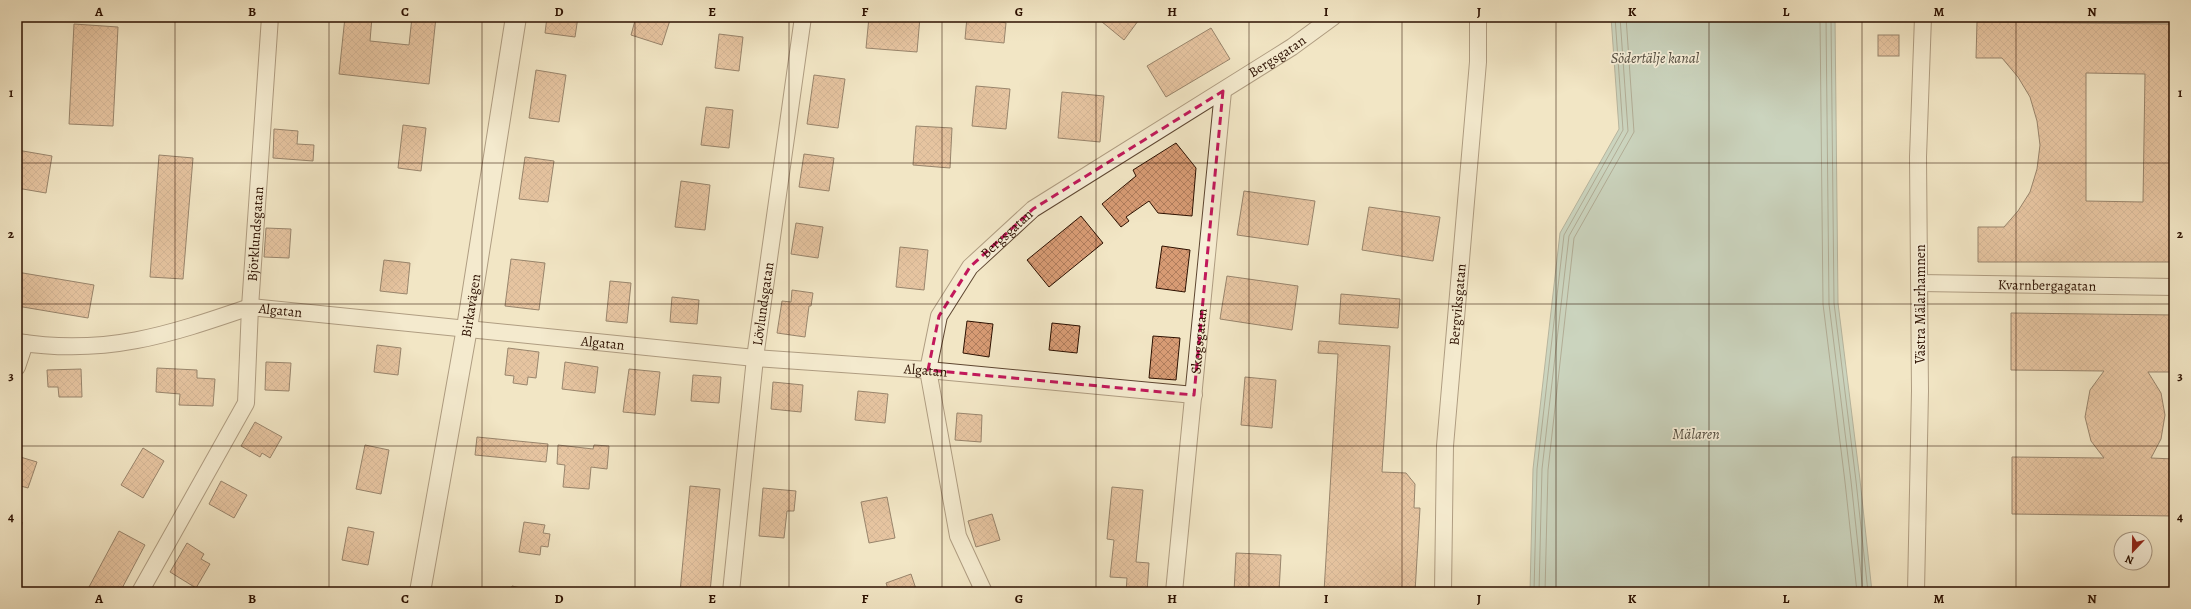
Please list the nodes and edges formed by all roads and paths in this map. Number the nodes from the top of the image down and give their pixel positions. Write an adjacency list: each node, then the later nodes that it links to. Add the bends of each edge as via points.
1 (270, 17): 10 (street, Björklundsgatan)
2 (516, 17): 11 (street, Birkavägen)
3 (803, 17): 13 (street, Lövlundsgatan)
4 (1333, 17): 7 (street, Bergsgatan, via 1292,47)
5 (1478, 17): 22 (street, Bergviksgatan, via 1478,62 1445,446)
6 (1923, 17): 8 (street, Västra Mälarhamnen, via 1918,157)
7 (1223, 91): 15 (street, Bergsgatan, via 1033,209 970,267 939,316); 16 (street, Skogsgatan)
8 (1920, 283): 9 (street, Kvarnbergagatan); 23 (street, Västra Mälarhamnen)
9 (2174, 287)
10 (250, 306): 11 (street, Algatan); 12 (street, Algatan, via 180,331 131,343 99,347); 17 (street, Björklundsgatan, via 246,403)
11 (467, 328): 13 (street, Algatan); 18 (street, Birkavägen)
12 (21, 342): 14 (street)
13 (755, 358): 15 (street, Algatan); 19 (street, Lövlundsgatan)
14 (17, 367)
15 (928, 370): 16 (street, Algatan); 20 (street, Bergsgatan, via 958,536)
16 (1194, 395): 21 (street, Skogsgatan)
17 (140, 592)
18 (420, 592)
19 (731, 592)
20 (984, 592)
21 (1174, 592)
22 (1443, 592)
23 (1916, 592)

